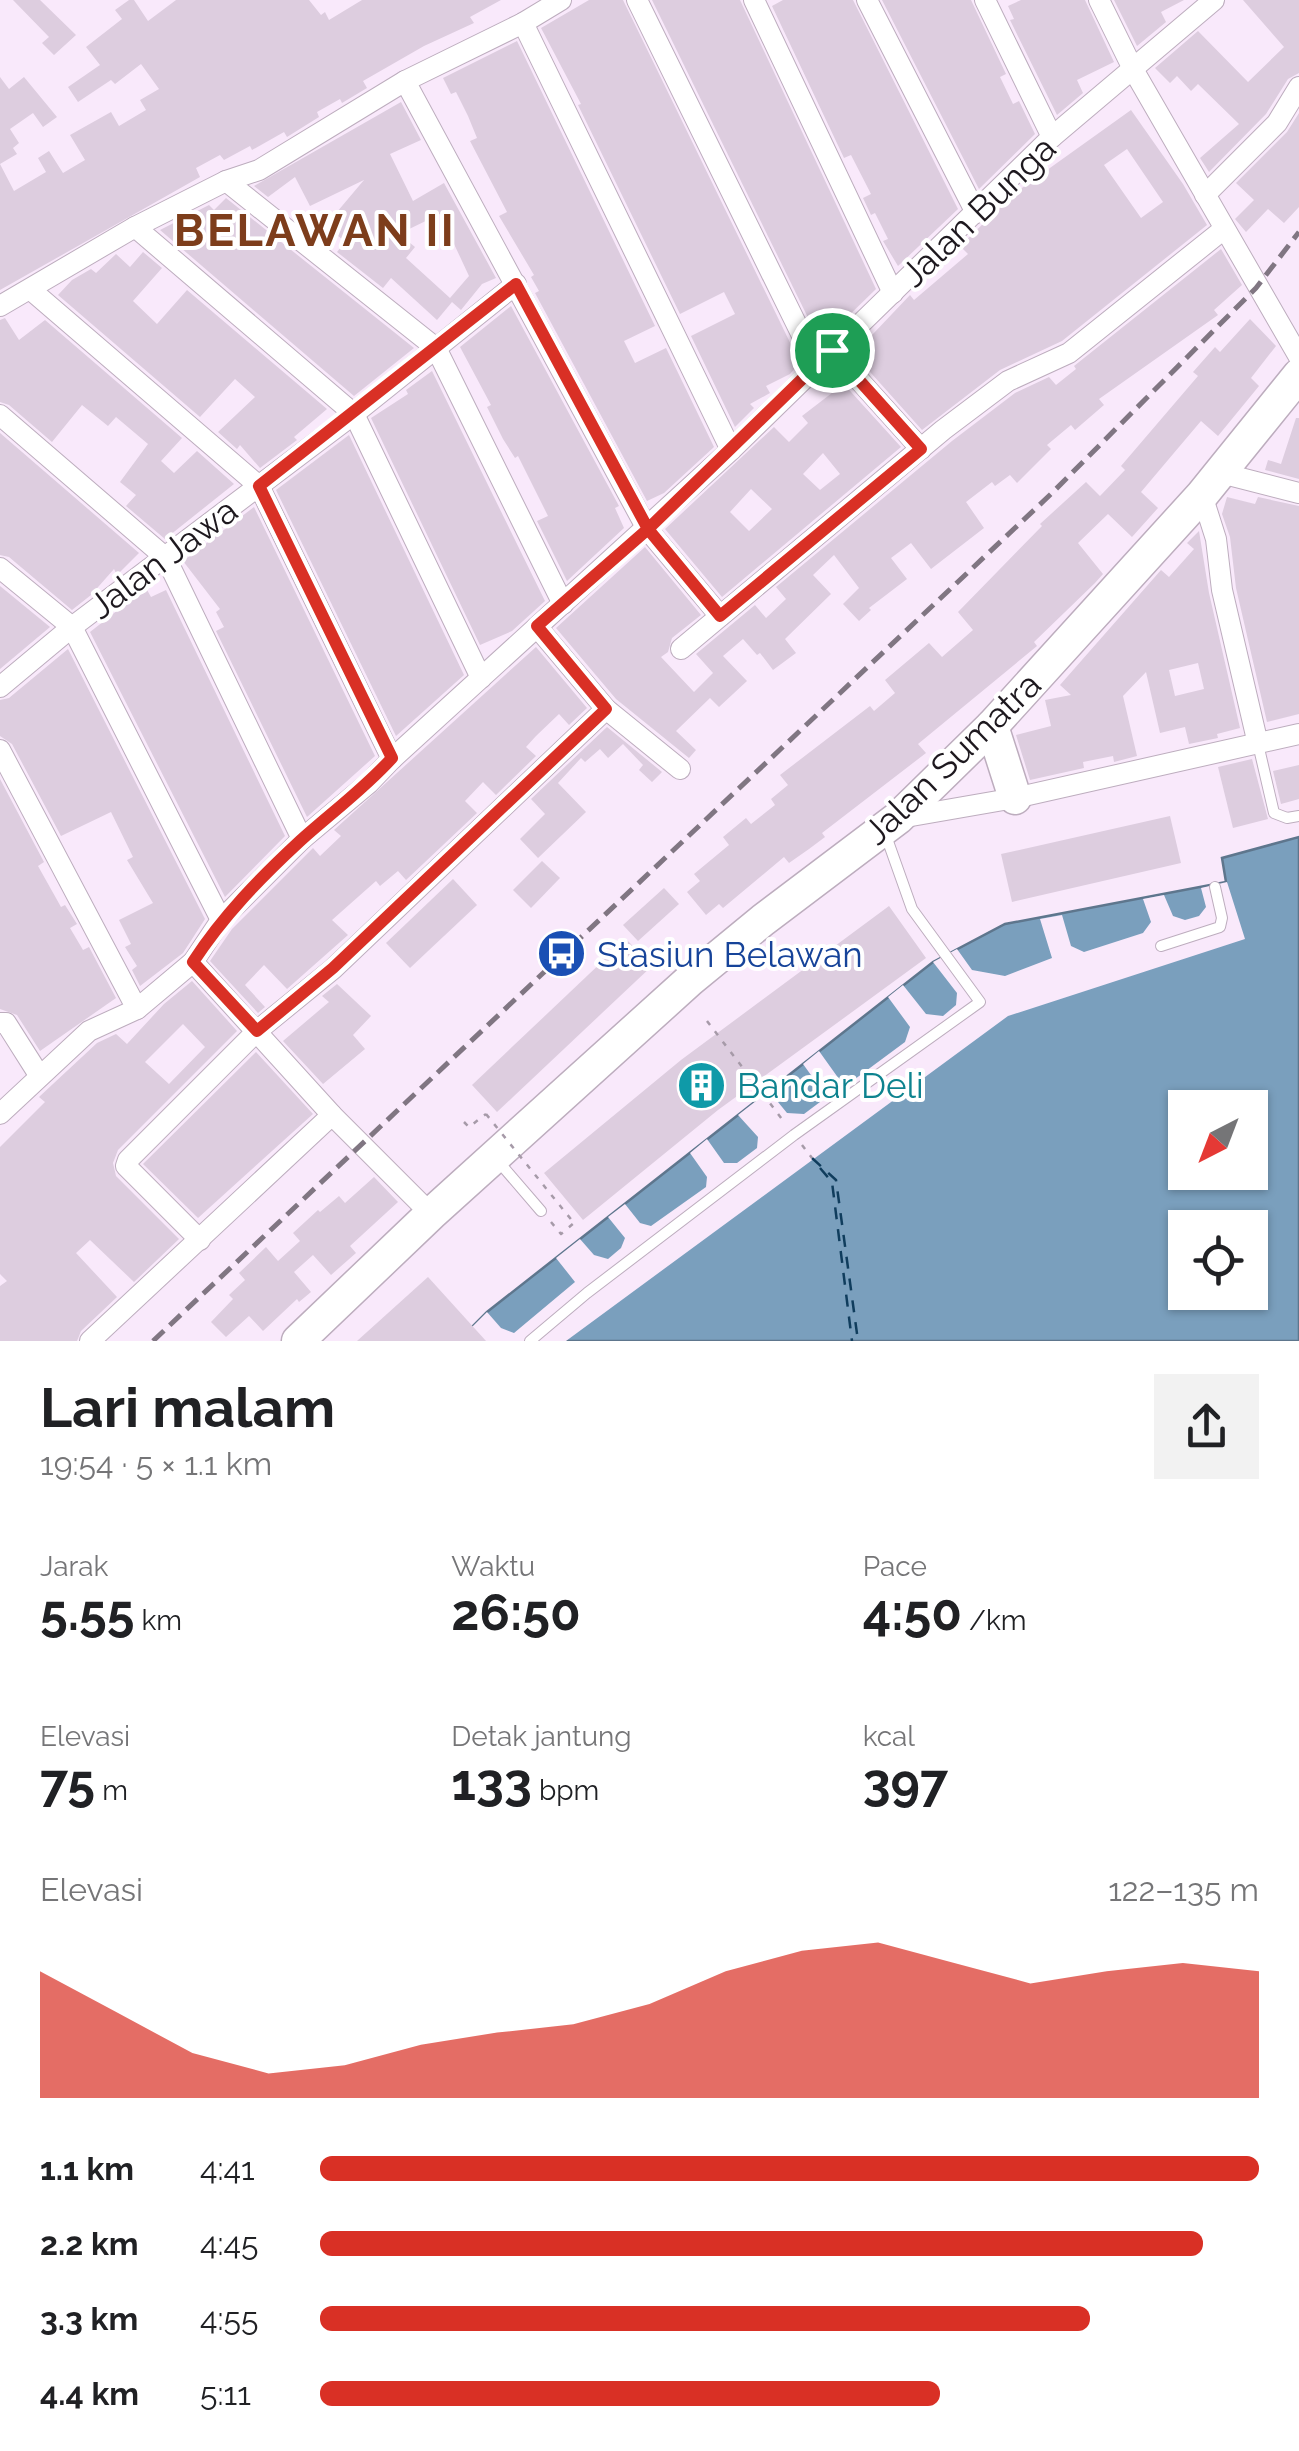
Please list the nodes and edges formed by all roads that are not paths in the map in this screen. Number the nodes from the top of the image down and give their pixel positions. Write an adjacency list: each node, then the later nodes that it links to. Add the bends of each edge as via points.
1 (561, 0): 8 (street)
2 (637, 0): 25 (street)
3 (754, 0): 20 (street)
4 (867, 0): 15 (street)
5 (985, 0): 12 (street)
6 (1099, 0): 9 (street)
7 (1214, 0): 9 (street, Jalan Bunga)
8 (522, 23): 10 (street); 30 (street)
9 (1134, 71): 12 (street, Jalan Bunga); 14 (street)
10 (405, 81): 13 (street, via 258,170); 18 (street)
11 (1299, 87): 14 (street, via 1277,123)
12 (1052, 138): 15 (street, Jalan Bunga)
13 (226, 181): 16 (street); 22 (street)
14 (1205, 195): 17 (street)
15 (976, 213): 20 (street, Jalan Bunga)
16 (135, 227): 19 (street); 28 (street)
17 (1224, 230): 24 (street); 29 (street, via 1068,353 1008,381)
18 (516, 284): 22 (street, Jalan Jawa); 34 (street)
19 (31, 290): 21 (street); 32 (street)
20 (894, 293): 23 (street, Jalan Bunga)
21 (0, 306)
22 (436, 348): 28 (street, Jalan Jawa); 37 (street)
23 (832, 350): 25 (street, Jalan Bunga); 29 (street)
24 (1299, 357)
25 (816, 366): 30 (street, Jalan Bunga)
26 (1299, 374): 31 (highway, Jalan Sumatra)
27 (0, 414): 35 (street)
28 (354, 414): 32 (street, Jalan Jawa); 42 (street)
29 (921, 449): 38 (street)
30 (731, 450): 34 (street, Jalan Bunga)
31 (1212, 484): 33 (street); 45 (highway, Jalan Sumatra); 47 (street, via 1222,590)
32 (259, 486): 35 (street, Jalan Jawa); 49 (street)
33 (1299, 493)
34 (648, 529): 37 (street, Jalan Bunga); 38 (street)
35 (166, 558): 40 (street, Jalan Jawa); 54 (street)
36 (0, 568): 40 (street)
37 (562, 604): 39 (street, Jalan Bunga)
38 (720, 616): 41 (street)
39 (537, 626): 42 (street, Jalan Bunga); 44 (street)
40 (72, 627): 43 (street, Jalan Jawa); 56 (street)
41 (681, 649)
42 (481, 678): 49 (street, Jalan Bunga)
43 (0, 686)
44 (606, 709): 50 (street); 61 (street, via 333,968)
45 (992, 726): 51 (highway); 53 (highway, Jalan Sumatra)
46 (1299, 734): 47 (street)
47 (1258, 744): 51 (street); 52 (lane, via 1274,813)
48 (0, 750): 59 (street)
49 (392, 758): 54 (street, Jalan Bunga)
50 (680, 769)
51 (1015, 798): 53 (street)
52 (1299, 816)
53 (891, 824): 65 (highway, Jalan Sumatra, via 690,980); 71 (lane, via 912,908 980,1002)
54 (302, 840): 56 (street, Jalan Bunga)
55 (1215, 887): 57 (lane, via 1220,927)
56 (221, 920): 58 (street, Jalan Bunga)
57 (1161, 946)
58 (193, 962): 59 (street, Jalan Bunga); 61 (street)
59 (137, 1009): 62 (street, Jalan Bunga, via 90,1032)
60 (0, 1024): 62 (street, via 6,1023)
61 (257, 1031): 64 (street); 68 (street, via 125,1164)
62 (40, 1075): 63 (street, Jalan Bunga)
63 (0, 1114)
64 (332, 1115): 67 (street); 68 (street)
65 (494, 1156): 66 (lane); 67 (highway, Jalan Sumatra)
66 (540, 1210)
67 (431, 1214): 70 (highway, Jalan Sumatra)
68 (200, 1240): 69 (street)
69 (90, 1341)
70 (298, 1341)
71 (530, 1341)

